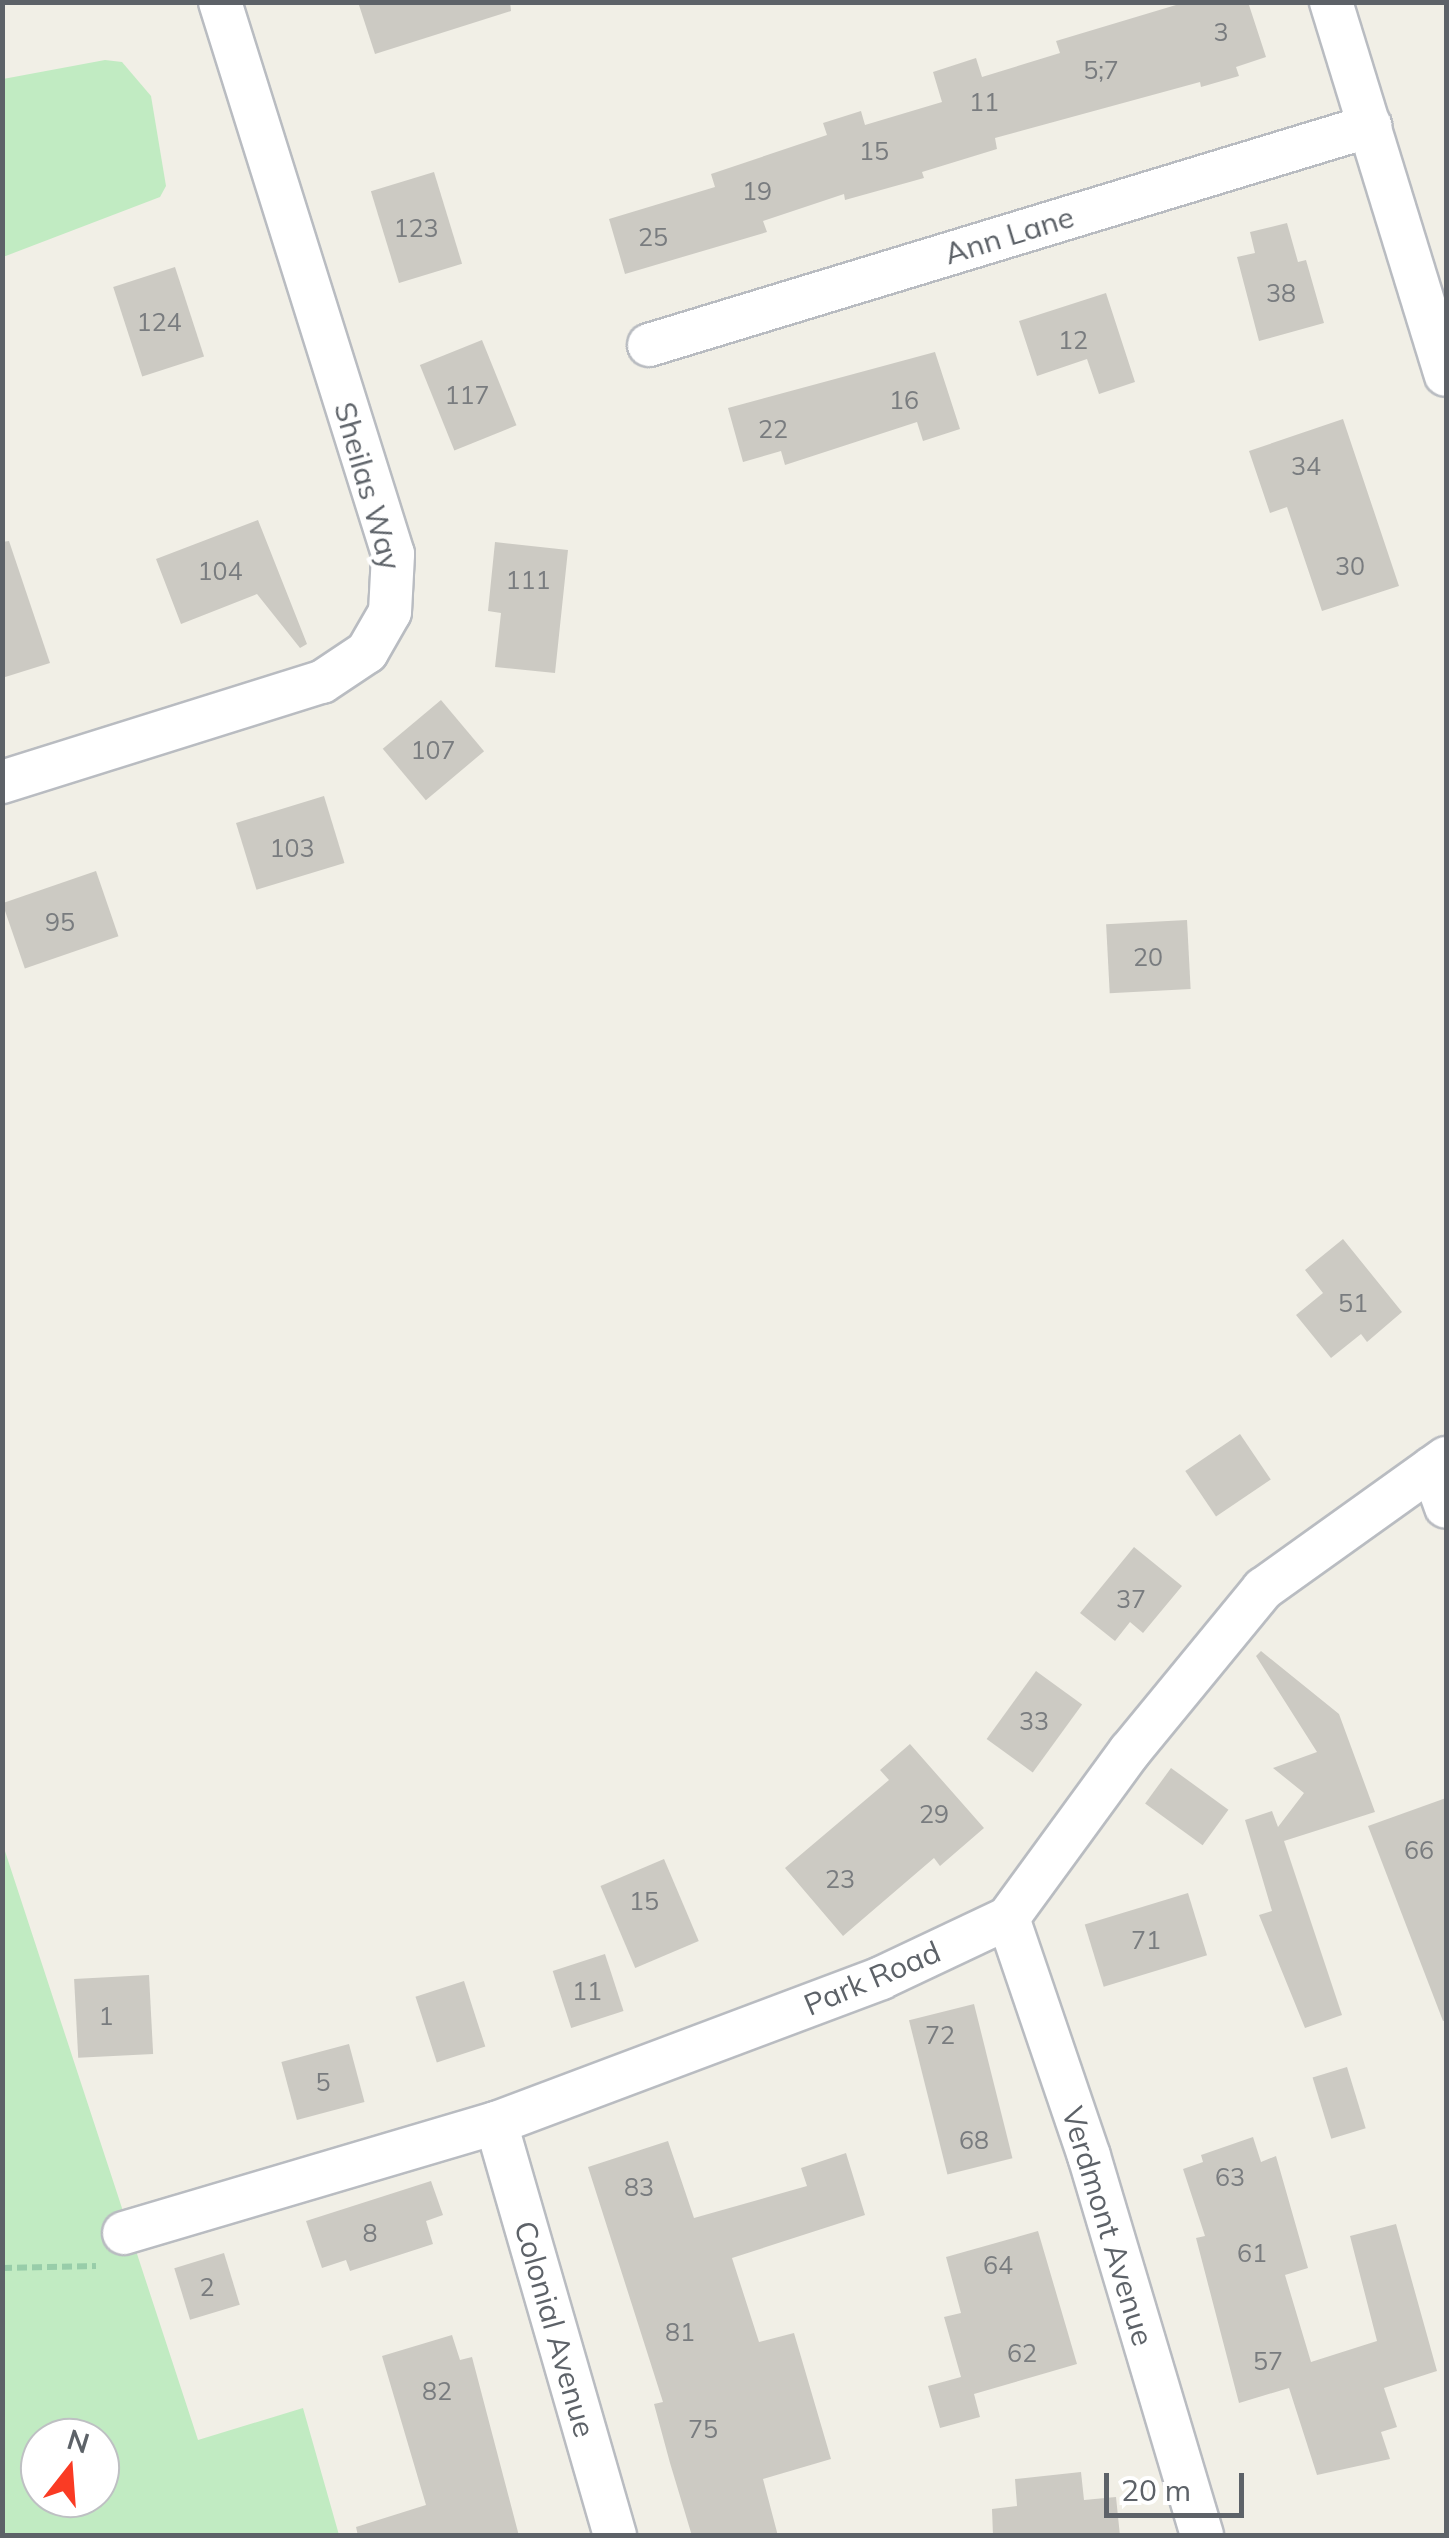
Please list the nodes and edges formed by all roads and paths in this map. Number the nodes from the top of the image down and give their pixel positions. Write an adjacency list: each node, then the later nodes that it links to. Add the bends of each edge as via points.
1 (220, 2): 6 (street, Sheilas Way, via 394,554 390,612 367,652 322,682)
2 (1331, 2): 3 (street)
3 (1370, 126): 4 (street, Ann Lane); 5 (street)
4 (649, 344)
5 (1446, 375)
6 (2, 782)
7 (1442, 1478): 8 (street, Park Road, via 1263,1588 1130,1750)
8 (1008, 1918): 9 (street, Park Road, via 881,1978); 13 (street, Verdmont Avenue, via 1089,2156)
9 (496, 2123): 10 (street, Park Road); 12 (street, Colonial Avenue)
10 (124, 2232): 11 (path, via 131,2249 91,2268)
11 (2, 2268)
12 (614, 2536)
13 (1202, 2536)

